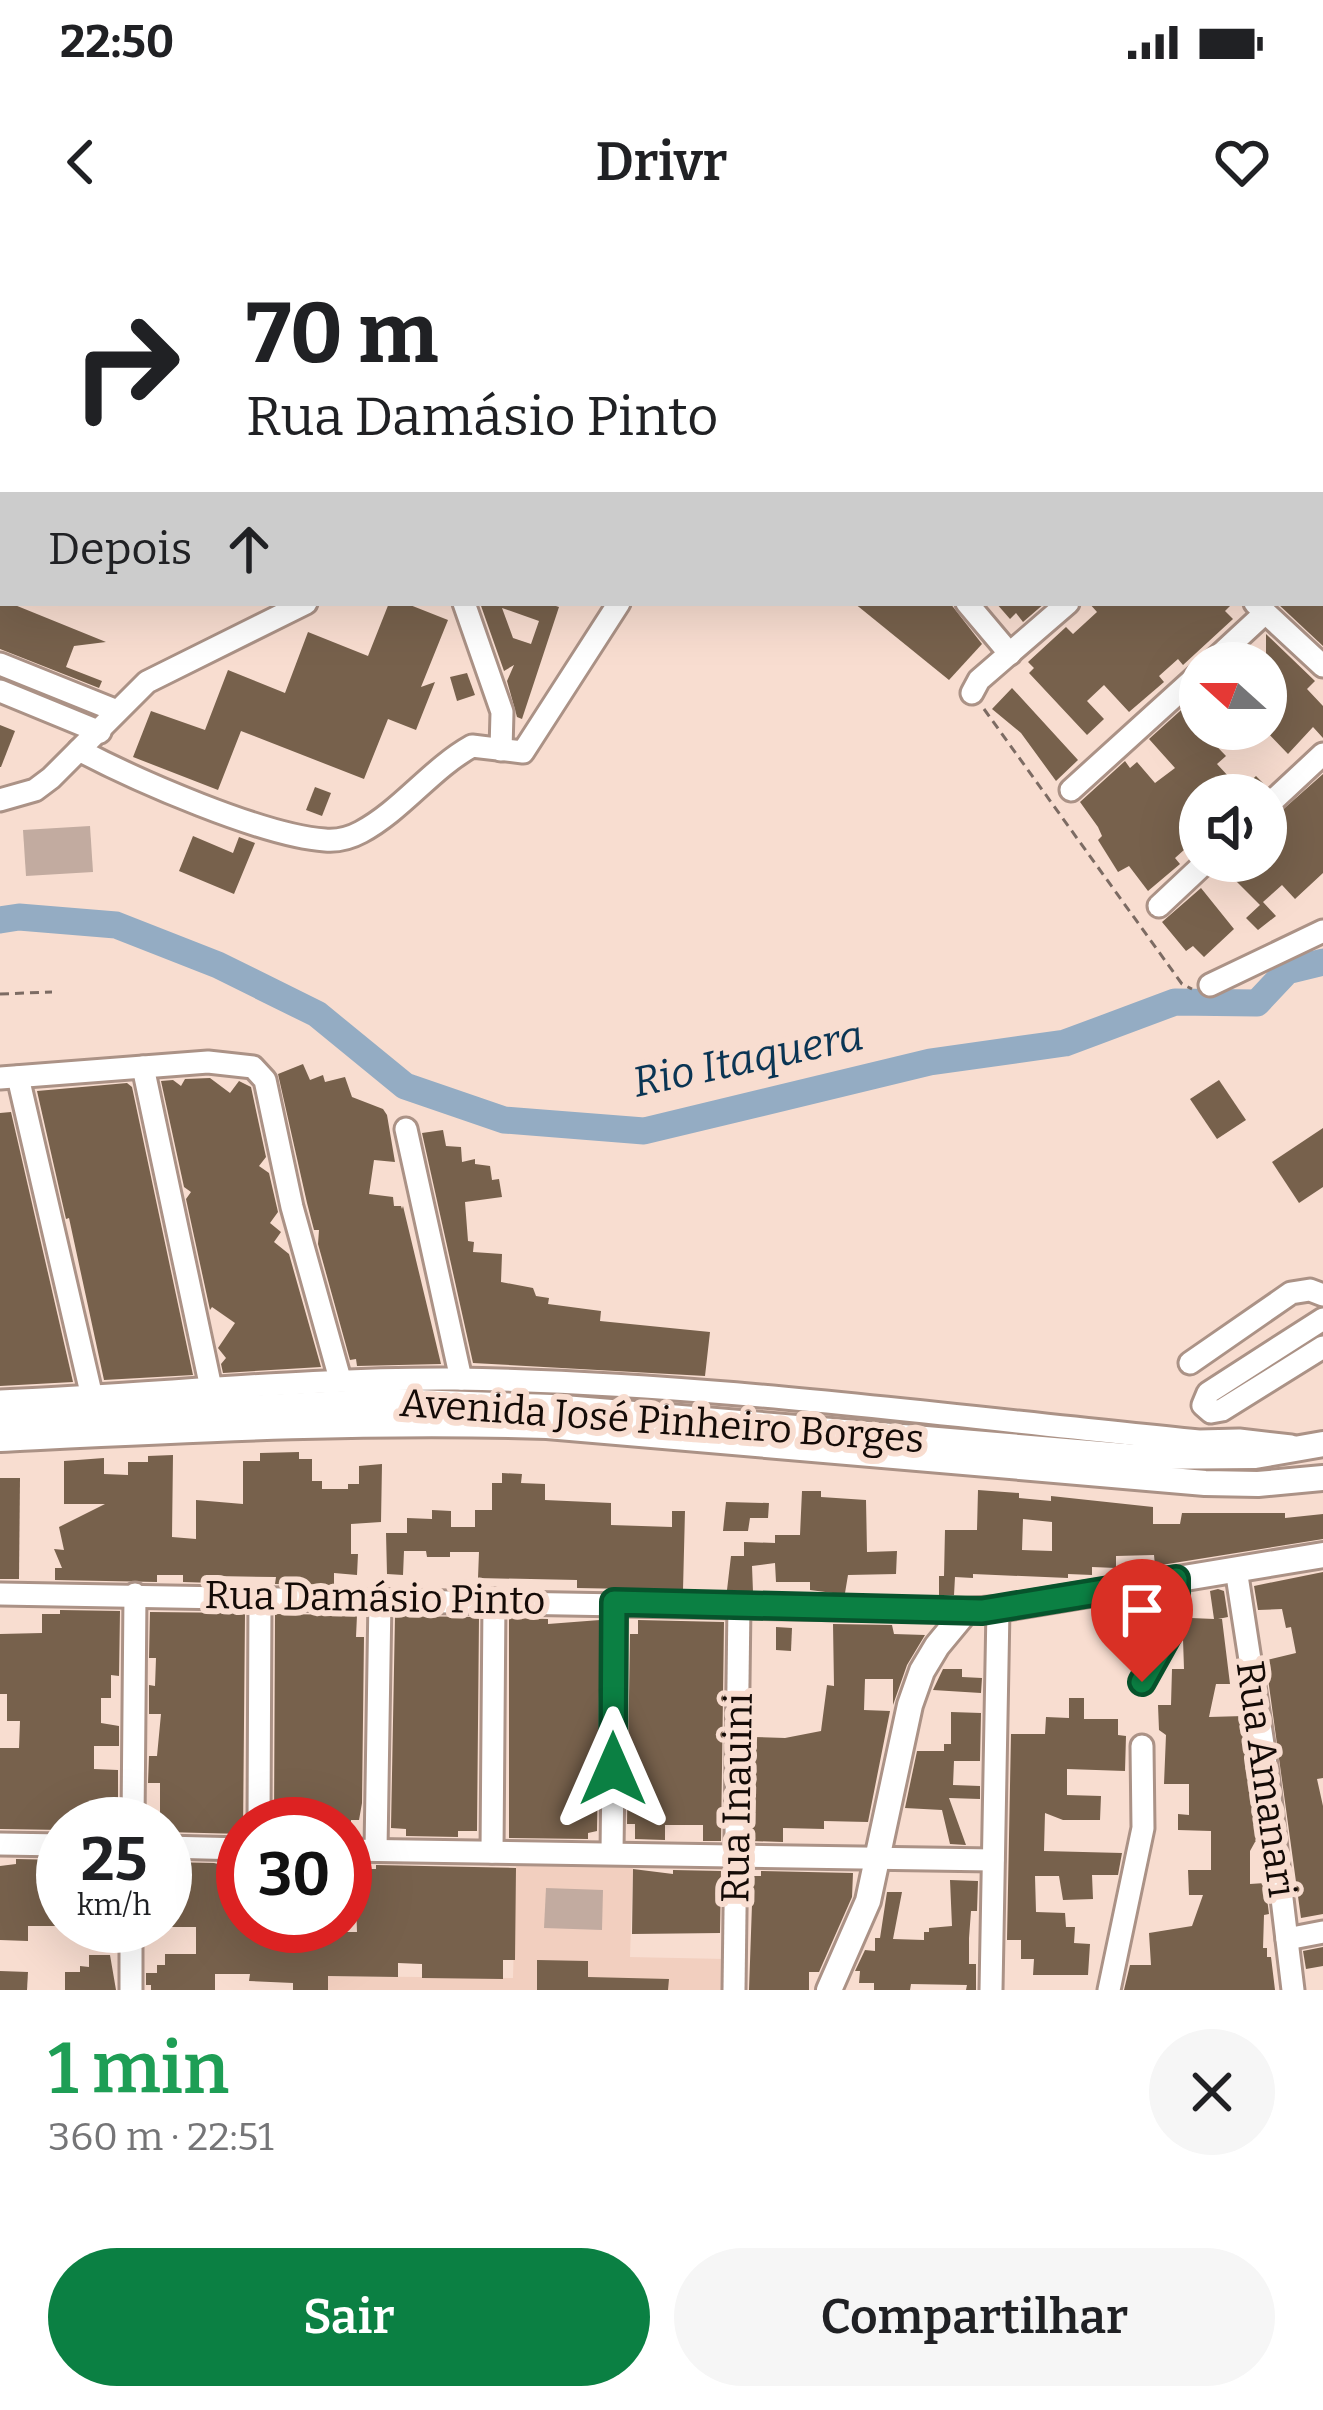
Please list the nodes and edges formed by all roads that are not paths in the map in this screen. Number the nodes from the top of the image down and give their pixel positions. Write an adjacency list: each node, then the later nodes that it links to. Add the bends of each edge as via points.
1 (300, 606): 14 (street, via 147,682)
2 (465, 606): 17 (street, via 502,712)
3 (617, 606): 17 (street, via 535,739 523,752)
4 (970, 606): 8 (street)
5 (1065, 606): 8 (street)
6 (1260, 608): 7 (street); 10 (street)
7 (1229, 642)
8 (1010, 654): 13 (street)
9 (0, 664): 14 (street)
10 (1323, 666)
11 (0, 692): 15 (street)
12 (1179, 692): 20 (street)
13 (972, 693)
14 (117, 711): 15 (street)
15 (100, 732): 16 (street)
16 (80, 750): 17 (street, via 236,815 337,841 376,822 472,746); 21 (street, via 35,790)
17 (501, 750)
18 (1323, 754): 19 (street)
19 (1287, 787)
20 (1071, 790)
21 (0, 800)
22 (1185, 882): 23 (street)
23 (1159, 906)
24 (1323, 932): 25 (street)
25 (1210, 986)
26 (143, 1067): 27 (street); 33 (street, via 236,1062 266,1080); 35 (street)
27 (9, 1077): 36 (street)
28 (406, 1129): 34 (street)
29 (1323, 1295): 32 (street, via 1291,1293)
30 (1323, 1318): 31 (street, via 1208,1393 1204,1405 1222,1410)
31 (1323, 1347)
32 (1190, 1363)
33 (340, 1379): 34 (street); 35 (street)
34 (461, 1379): 40 (street, via 729,1394)
35 (211, 1388): 36 (street)
36 (92, 1397): 37 (street)
37 (0, 1401)
38 (0, 1420): 40 (main road, Avenida José Pinheiro Borges, via 387,1401 552,1407 1136,1457 1255,1456)
39 (0, 1439): 41 (main road, Avenida José Pinheiro Borges, via 312,1424 547,1426 1204,1483)
40 (1313, 1446)
41 (1323, 1478)
42 (1323, 1555): 43 (main road)
43 (1236, 1569): 44 (main road); 68 (street, Rua Amanari)
44 (1176, 1579): 52 (main road); 54 (street, via 1176,1621)
45 (0, 1594): 46 (street, Rua Damásio Pinto)
46 (135, 1594): 47 (street, Rua Damásio Pinto); 56 (street)
47 (260, 1598): 48 (street, Rua Damásio Pinto); 57 (street)
48 (380, 1598): 49 (street, Rua Damásio Pinto); 61 (street)
49 (494, 1600): 50 (street, Rua Damásio Pinto); 62 (street)
50 (614, 1602): 51 (street, Rua Damásio Pinto); 63 (street)
51 (739, 1605): 53 (street, Rua Damásio Pinto); 64 (street, Rua Inauini)
52 (998, 1610): 53 (main road); 66 (street)
53 (966, 1611): 65 (main road, via 937,1646 910,1705)
54 (1142, 1682)
55 (1142, 1746): 74 (street, via 1143,1828)
56 (133, 1797)
57 (259, 1797)
58 (0, 1844): 59 (street)
59 (36, 1845)
60 (372, 1850): 61 (street)
61 (376, 1850): 62 (street)
62 (492, 1852): 63 (street)
63 (612, 1853): 64 (street)
64 (736, 1855): 65 (street); 71 (street, Rua Inauini)
65 (880, 1856): 66 (street); 72 (main road)
66 (993, 1861): 73 (street)
67 (1323, 1932): 68 (street)
68 (1287, 1939): 75 (street, Rua Amanari)
69 (131, 1953): 70 (street)
70 (131, 1990)
71 (734, 1990)
72 (829, 1990)
73 (991, 1990)
74 (1109, 1990)
75 (1293, 1990)

